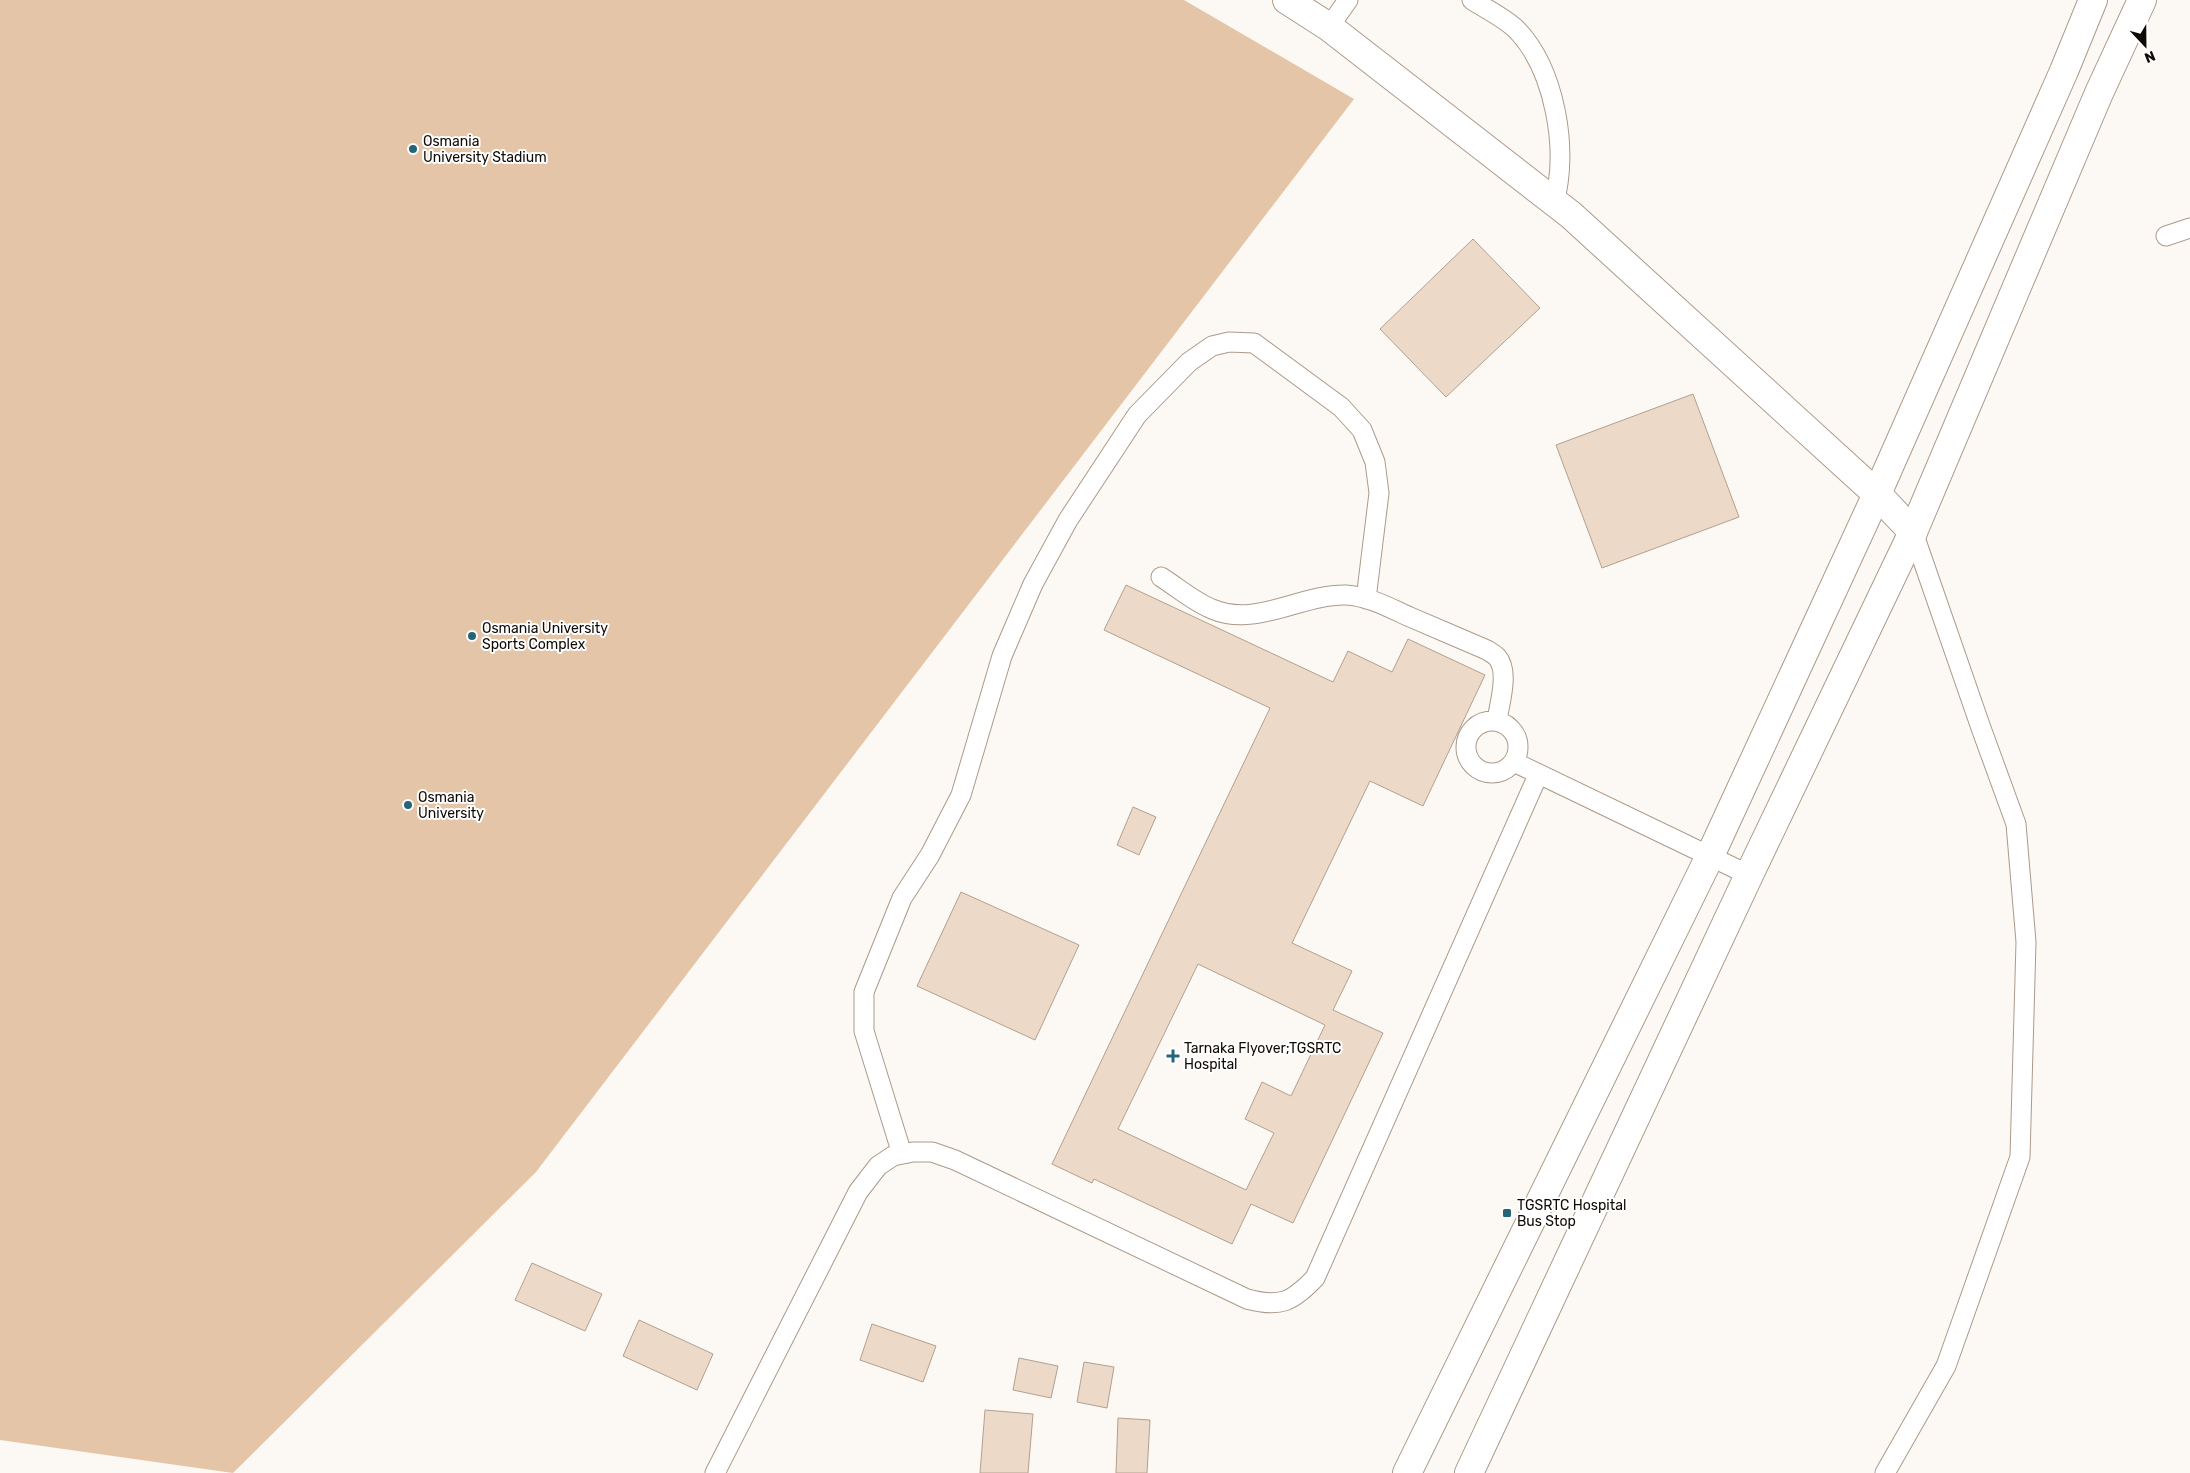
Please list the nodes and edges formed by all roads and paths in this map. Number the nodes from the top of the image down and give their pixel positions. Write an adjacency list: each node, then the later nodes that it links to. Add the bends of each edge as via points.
1 (1287, 0): 6 (main road)
2 (1348, 0): 6 (lane)
3 (1472, 0): 7 (lane, via 1516,29 1540,62 1558,129 1560,182)
4 (2093, 0): 10 (main road)
5 (2142, 0): 11 (main road, via 2099,93)
6 (1329, 27): 7 (main road)
7 (1554, 202): 10 (main road)
8 (2190, 228): 9 (lane)
9 (2166, 236)
10 (1877, 494): 11 (main road); 17 (main road)
11 (1914, 532): 18 (main road); 23 (lane, via 2016,824 2026,942 2020,1157 1946,1366)
12 (1161, 577): 13 (lane, via 1211,609 1227,614 1247,616 1325,597 1346,595)
13 (1366, 599): 14 (lane, via 1487,650 1497,658 1502,669 1502,681); 19 (lane, via 1378,493 1375,462 1362,430 1341,407 1254,343 1229,342 1212,346 1189,362 1137,415 1068,520 1033,584 1002,656 960,795 930,855 902,898 864,992 864,1031)
14 (1497, 721): 15 (lane, via 1509,727 1517,737 1518,750); 15 (lane, via 1483,722 1471,730 1466,743 1467,757 1476,768 1488,773 1502,771)
15 (1514, 762): 16 (lane)
16 (1538, 775): 17 (lane); 19 (lane, via 1315,1278 1300,1293 1282,1303 1263,1304 1247,1299 955,1160 932,1152)
17 (1710, 856): 18 (lane); 21 (main road)
18 (1749, 875): 22 (main road)
19 (902, 1154): 20 (lane, via 878,1166 858,1192)
20 (715, 1473)
21 (1407, 1473)
22 (1469, 1473)
23 (1886, 1473)

